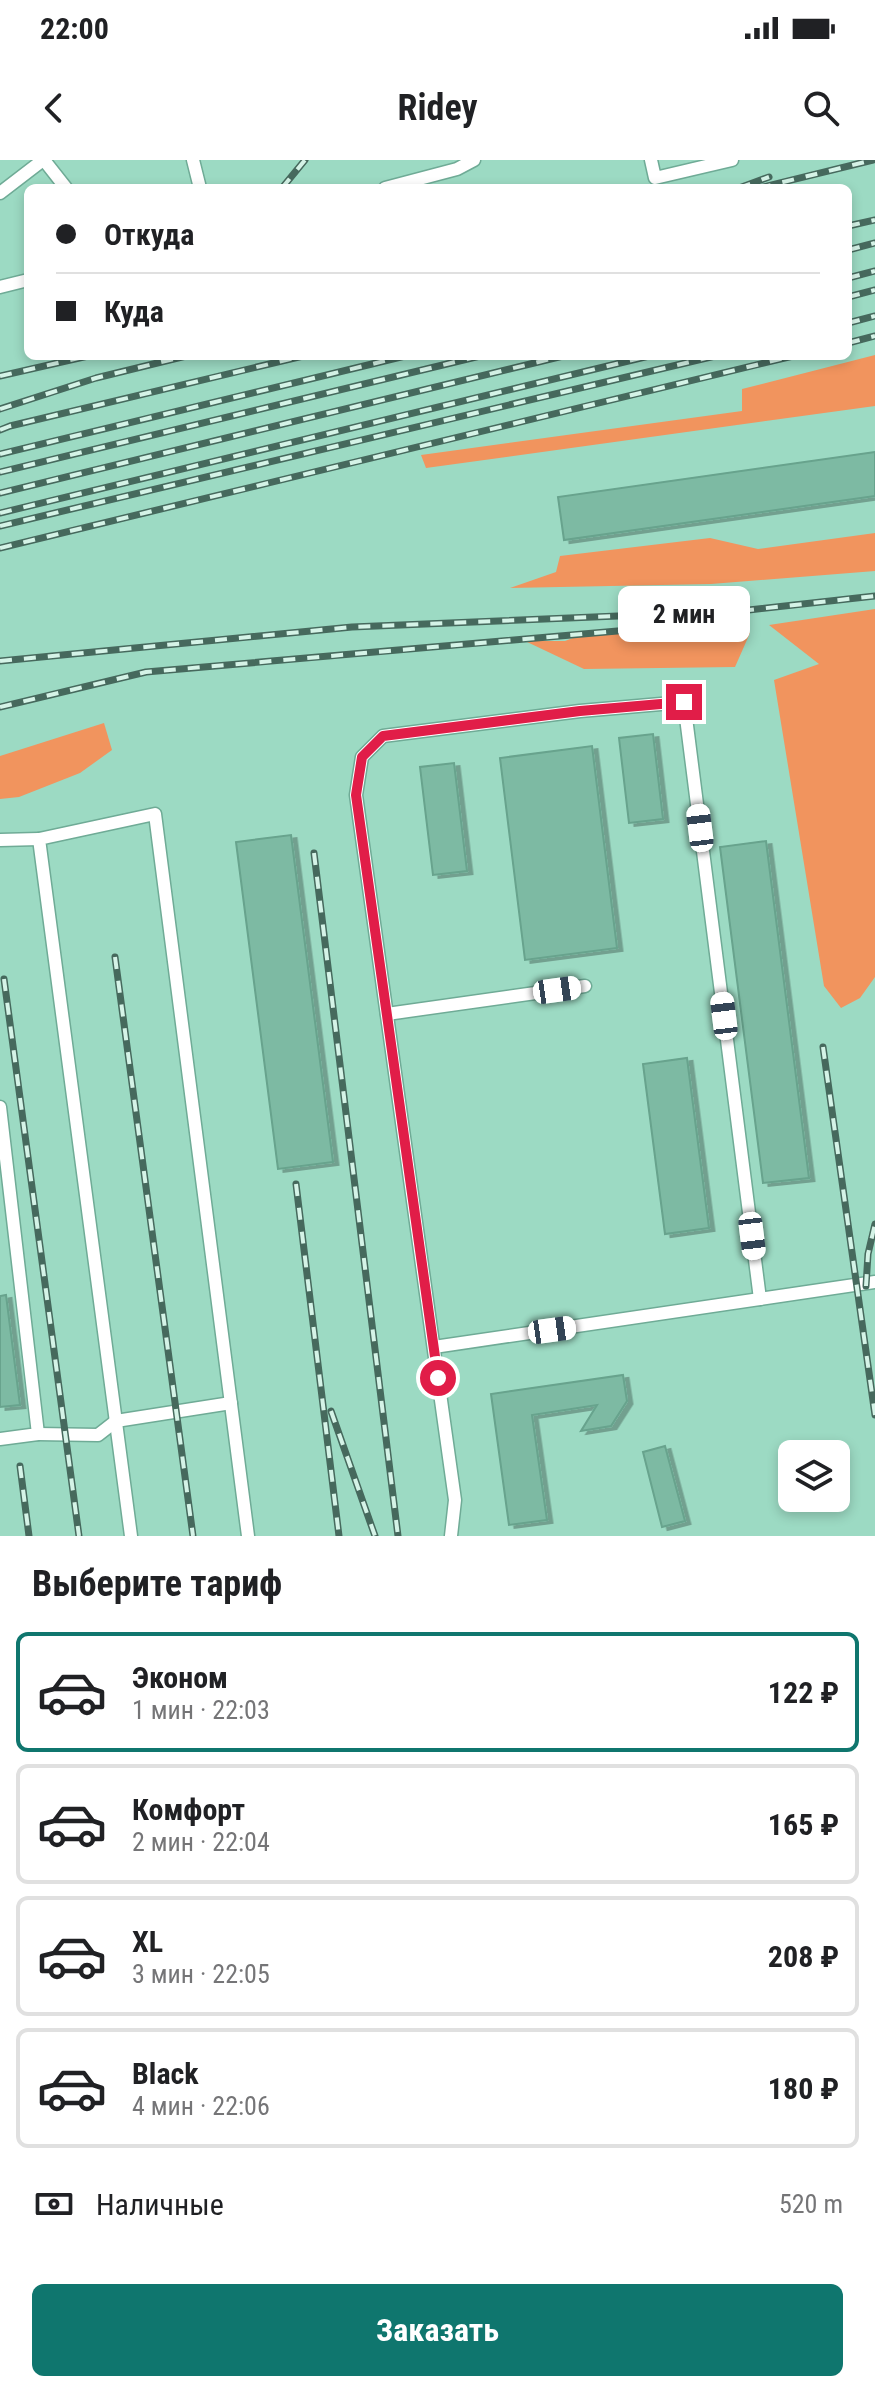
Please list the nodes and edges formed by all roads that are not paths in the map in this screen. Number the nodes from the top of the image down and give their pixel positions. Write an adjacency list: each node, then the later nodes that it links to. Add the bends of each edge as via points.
1 (44, 160): 6 (street); 9 (street)
2 (193, 160): 7 (street)
3 (474, 160): 8 (street)
4 (651, 160): 5 (street, via 655,178)
5 (732, 160)
6 (63, 184)
7 (199, 184)
8 (400, 184)
9 (0, 193)
10 (24, 281): 11 (street)
11 (0, 287)
12 (39, 839): 13 (street); 20 (street, via 155,814); 21 (street)
13 (0, 840)
14 (585, 986): 15 (street)
15 (387, 1014): 18 (street, via 356,795 362,757 383,736 684,702); 19 (street)
16 (0, 1107): 22 (street)
17 (875, 1282): 18 (street)
18 (760, 1299): 19 (street)
19 (434, 1347): 26 (street, via 455,1500)
20 (231, 1403): 21 (street); 25 (street)
21 (116, 1421): 22 (street, via 98,1435); 24 (street)
22 (38, 1434): 23 (street)
23 (0, 1439)
24 (131, 1536)
25 (248, 1536)
26 (451, 1536)

